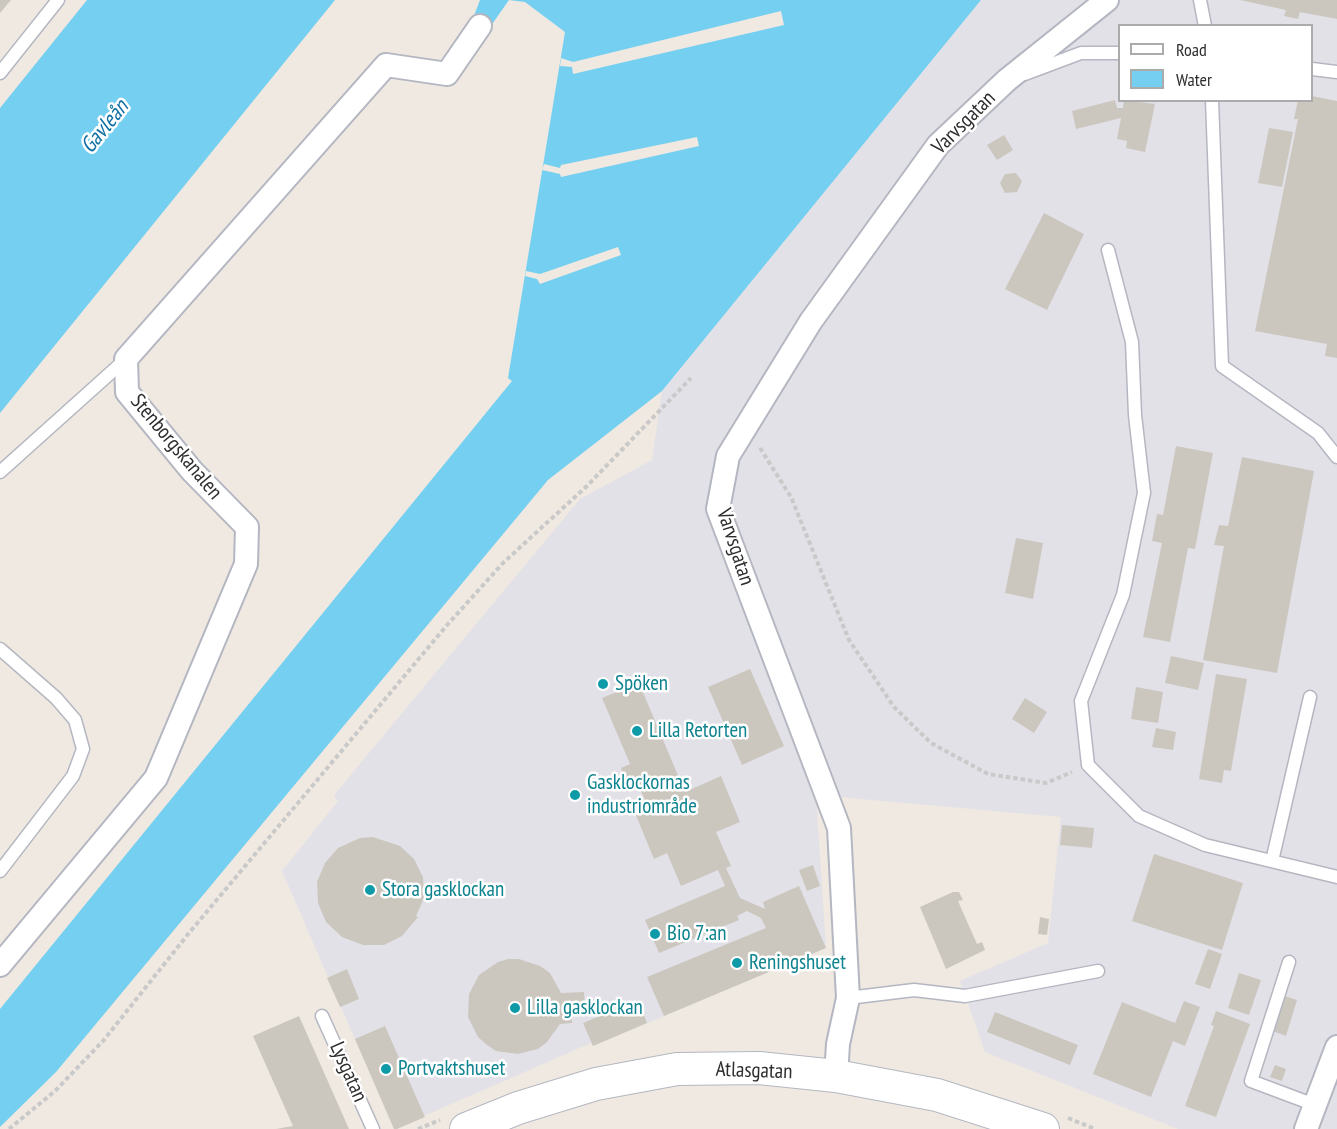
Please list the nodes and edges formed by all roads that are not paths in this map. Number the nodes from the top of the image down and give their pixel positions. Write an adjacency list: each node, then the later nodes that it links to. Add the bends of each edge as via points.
1 (58, 0): 9 (lane)
2 (1107, 0): 10 (street, Varvsgatan)
3 (1200, 0): 4 (lane)
4 (1205, 24)
5 (480, 26): 13 (street, via 447,74 386,65)
6 (1118, 53): 10 (lane, via 1081,53)
7 (1313, 69): 8 (lane)
8 (1337, 72)
9 (0, 73)
10 (1007, 81): 24 (street, Varvsgatan, via 938,145 812,321 728,456 718,509 839,828)
11 (1212, 102): 14 (lane, via 1222,366 1318,433)
12 (1108, 250): 18 (lane, via 1132,342 1144,493 1123,595 1081,701 1088,765 1139,816 1205,845)
13 (126, 359): 15 (lane); 22 (street, Stenborgskanalen, via 128,392 192,471 247,527 246,564 156,778)
14 (1337, 457)
15 (0, 472)
16 (0, 649): 19 (lane, via 75,720 83,749 73,776)
17 (1310, 698): 18 (lane)
18 (1272, 861): 20 (lane)
19 (0, 871)
20 (1337, 877)
21 (1289, 962): 28 (lane, via 1251,1081)
22 (0, 965)
23 (1098, 971): 24 (lane, via 965,996 914,990)
24 (848, 998): 27 (street, Varvsgatan)
25 (322, 1016): 29 (lane, Lysgatan)
26 (1337, 1047): 28 (street)
27 (836, 1076): 30 (street, Atlasgatan, via 759,1068 676,1070 596,1084); 31 (street, Atlasgatan, via 937,1095)
28 (1315, 1105): 32 (street)
29 (374, 1129)
30 (466, 1129)
31 (1043, 1129)
32 (1306, 1129)

